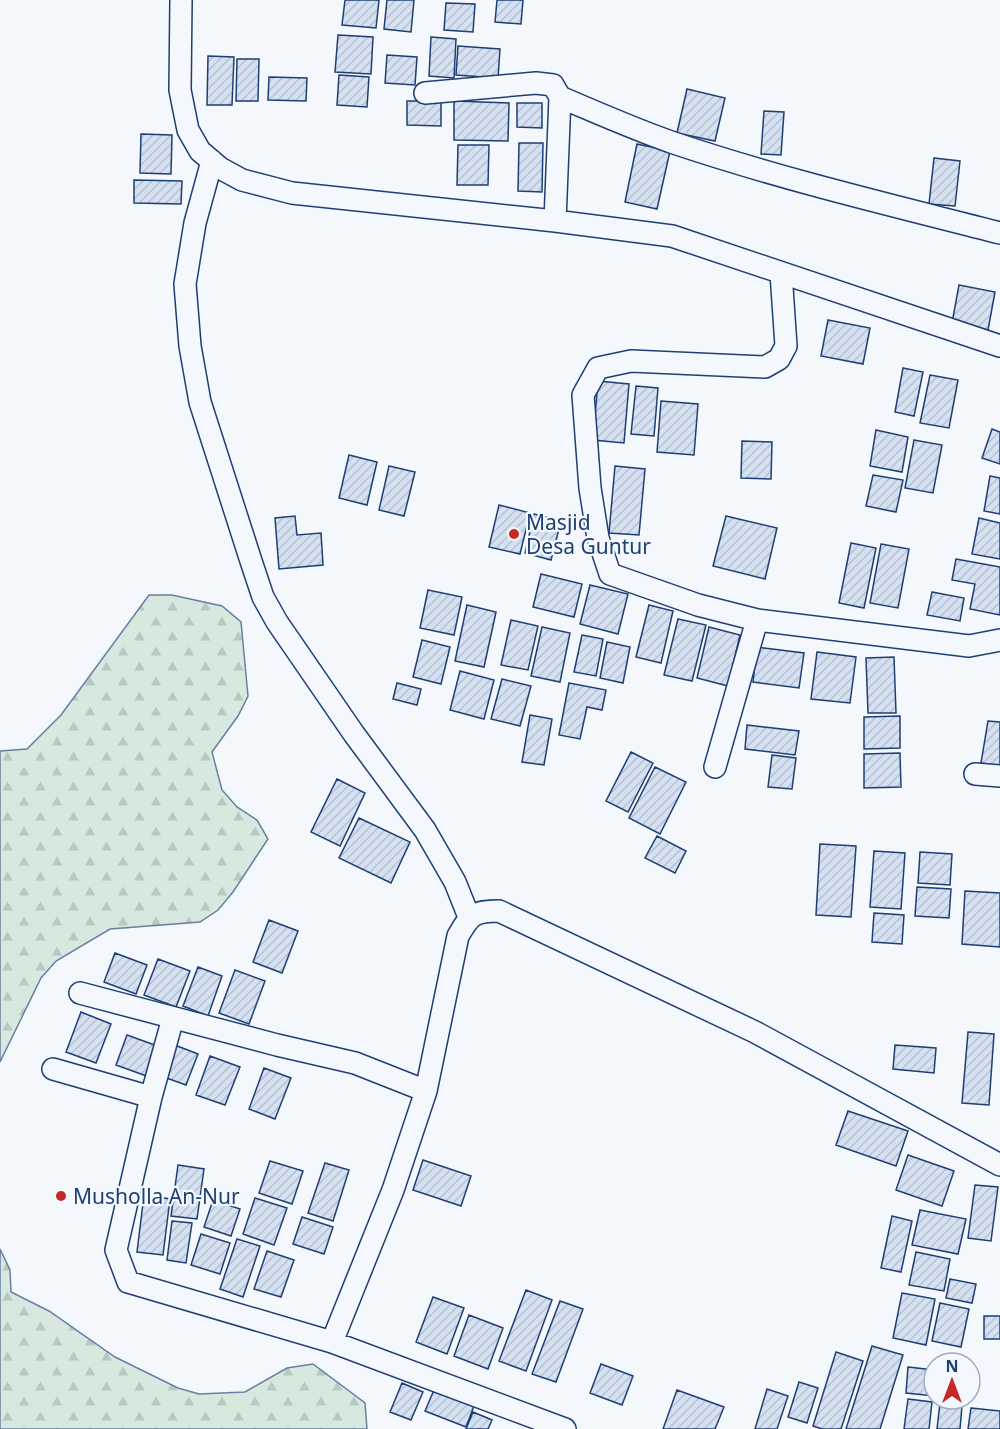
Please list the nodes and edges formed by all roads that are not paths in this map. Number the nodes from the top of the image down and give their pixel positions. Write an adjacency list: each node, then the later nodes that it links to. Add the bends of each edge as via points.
1 (181, 0): 4 (street, via 180,90 188,130 200,151)
2 (424, 93): 3 (street, via 536,83 553,85)
3 (560, 97): 5 (street); 6 (street, via 685,146 789,178)
4 (212, 161): 5 (street, via 242,180 292,193); 14 (street, via 195,223 185,284 190,346 200,402 263,597 347,724 425,830 455,882)
5 (555, 221): 7 (street, via 672,236)
6 (1000, 233)
7 (781, 273): 8 (street); 9 (street, via 786,346 779,359 765,367 631,361 598,368 583,395 590,488 598,538 610,574)
8 (1000, 346)
9 (757, 620): 10 (street, via 969,646); 11 (street)
10 (1000, 640)
11 (715, 767)
12 (975, 774): 13 (street)
13 (1000, 776)
14 (469, 917): 18 (street, via 458,936); 20 (street, via 499,911 754,1032)
15 (81, 993): 16 (street)
16 (173, 1018): 18 (street, via 355,1063); 19 (street)
17 (52, 1069): 19 (street)
18 (426, 1090): 21 (street, via 393,1190)
19 (151, 1097): 21 (street, via 116,1250 128,1282)
20 (1000, 1165)
21 (332, 1342): 22 (street)
22 (566, 1429)

